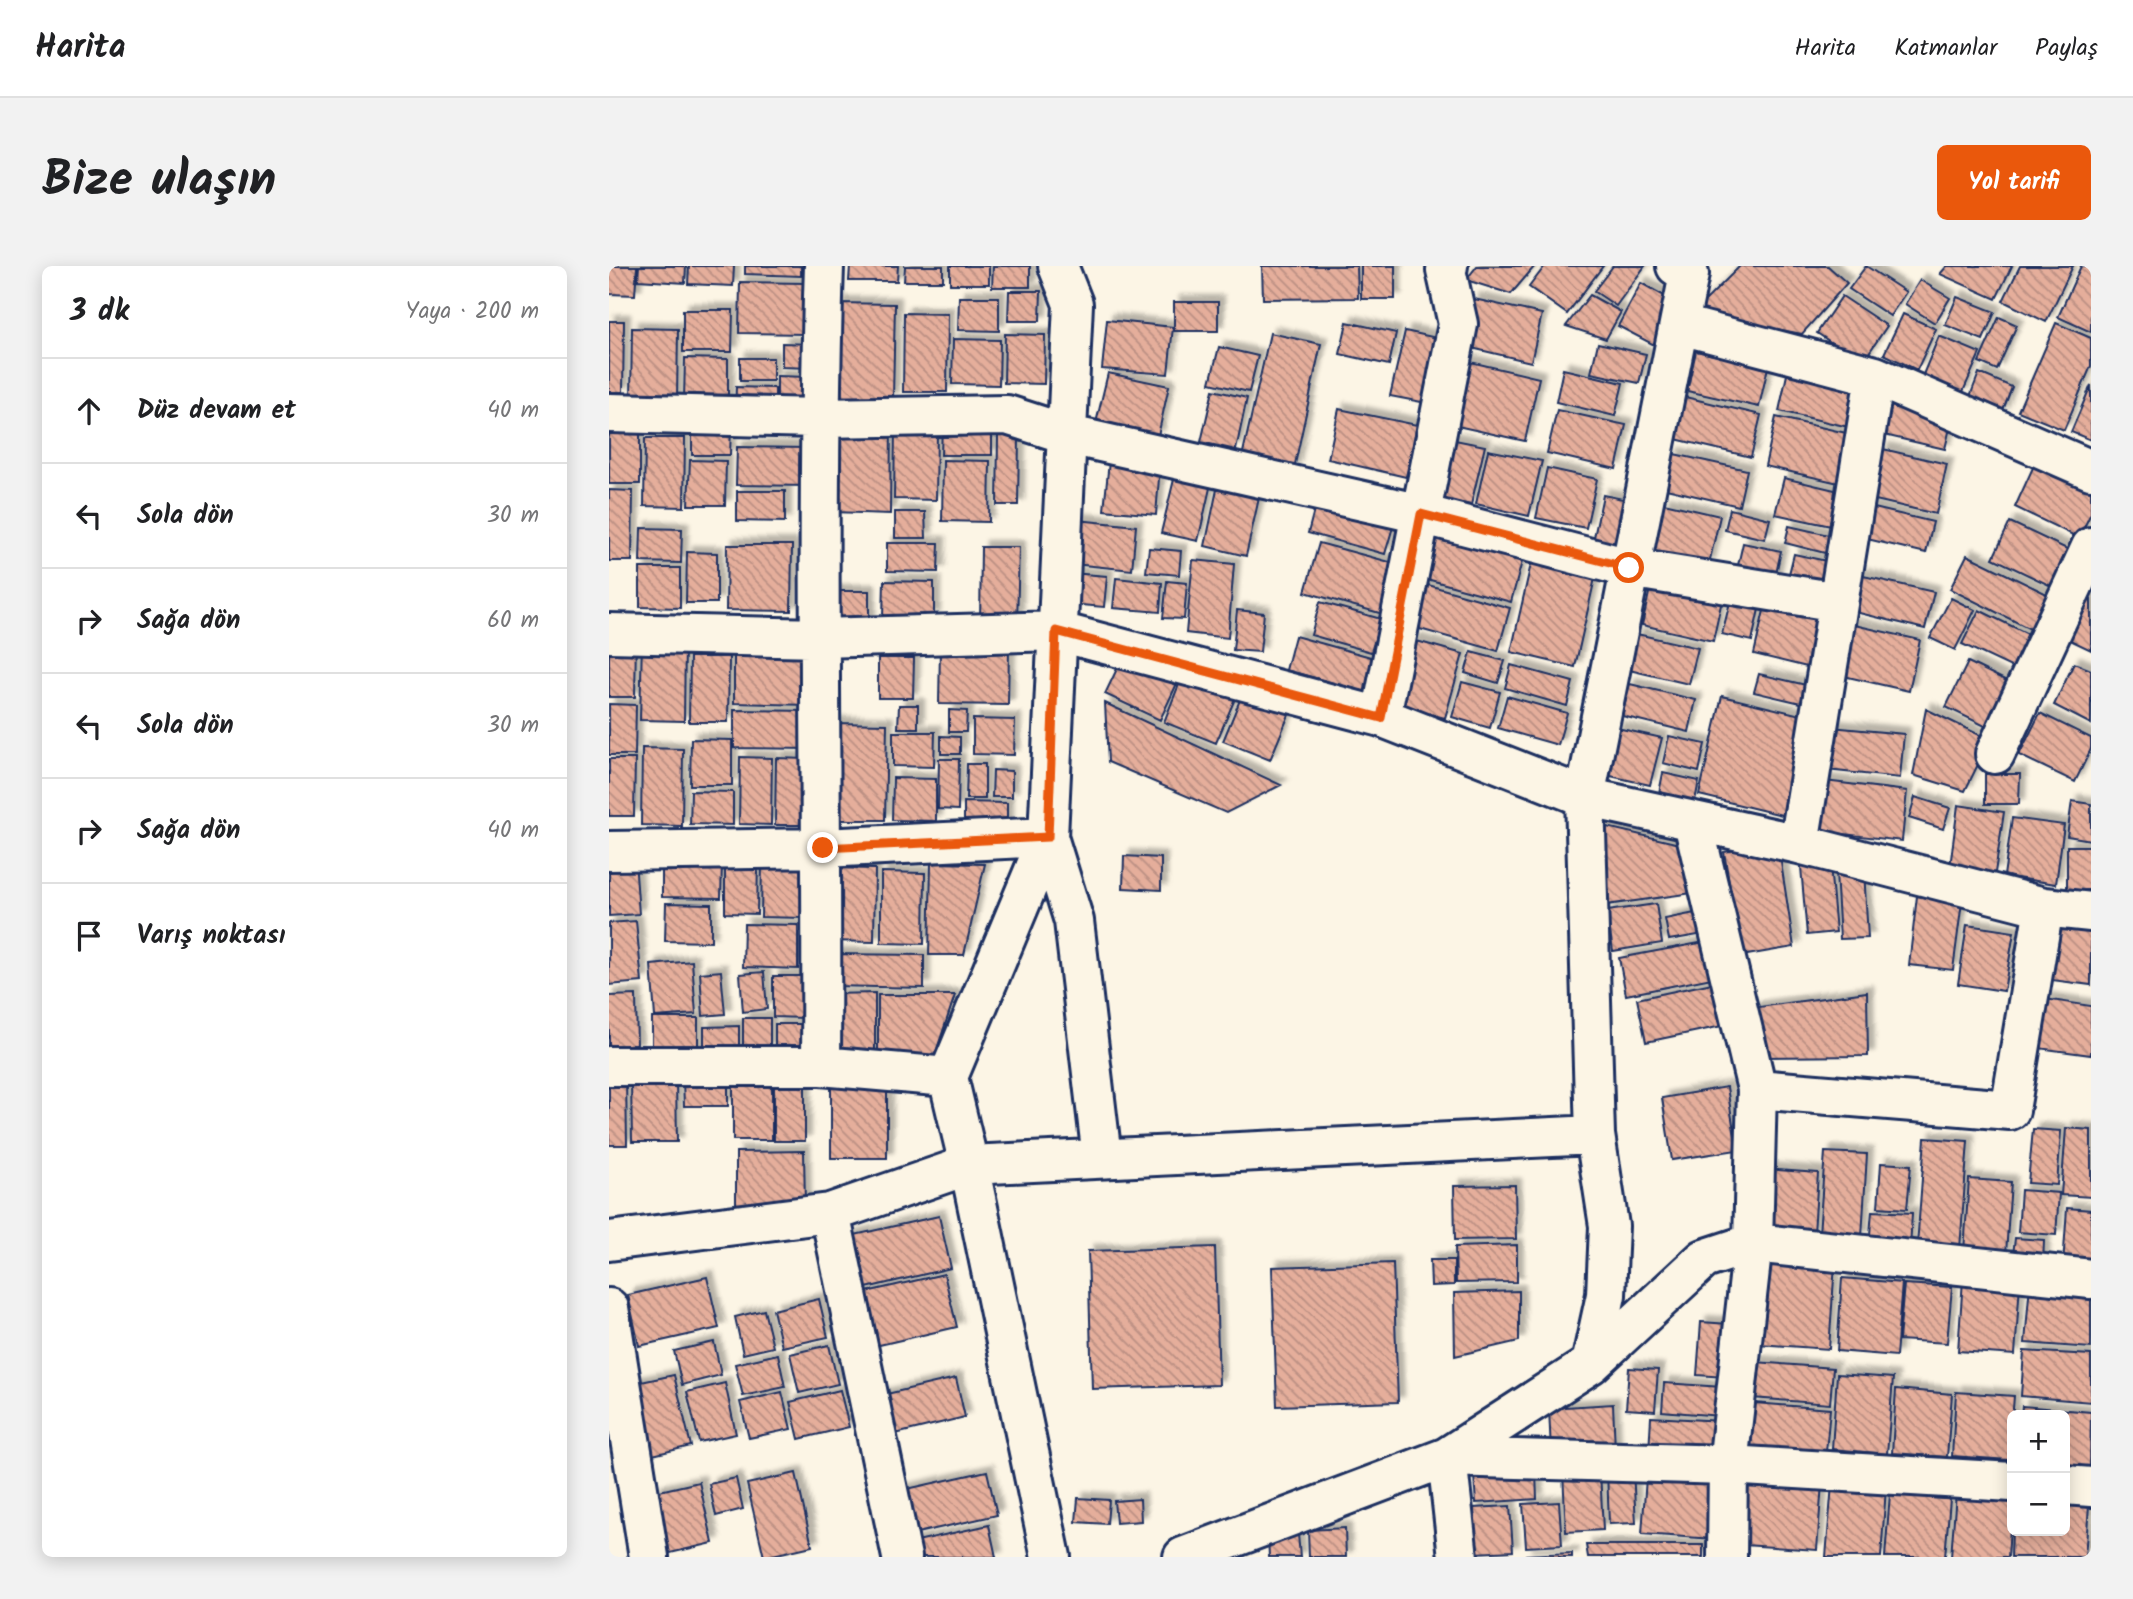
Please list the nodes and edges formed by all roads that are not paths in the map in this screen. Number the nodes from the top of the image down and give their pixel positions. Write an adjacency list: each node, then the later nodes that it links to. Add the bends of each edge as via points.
1 (824, 266): 8 (street)
2 (1058, 266): 9 (street, via 1073,304)
3 (1448, 266): 11 (street, via 1458,324)
4 (1688, 269): 5 (street)
5 (1681, 325): 6 (street); 13 (street)
6 (1875, 376): 10 (street); 14 (street)
7 (609, 413): 8 (street)
8 (819, 418): 9 (street, via 1007,415); 17 (street)
9 (1069, 435): 11 (street); 15 (street)
10 (2091, 470)
11 (1421, 514): 13 (street); 18 (street)
12 (2091, 547): 19 (street)
13 (1629, 568): 14 (street); 20 (street)
14 (1837, 602): 23 (street)
15 (1056, 631): 17 (street); 18 (street); 22 (street)
16 (609, 633): 17 (street)
17 (820, 638): 24 (street)
18 (1381, 718): 20 (street)
19 (1995, 754)
20 (1585, 797): 21 (street); 32 (street)
21 (1693, 822): 23 (street); 31 (street)
22 (1048, 837): 24 (street); 30 (street); 33 (street, via 1074,921)
23 (1799, 844): 26 (street)
24 (823, 848): 25 (street); 29 (street)
25 (609, 851)
26 (2044, 907): 27 (street); 31 (street, via 2010,1110)
27 (2091, 912)
28 (609, 1066): 29 (street)
29 (821, 1066): 30 (street)
30 (948, 1077): 34 (street)
31 (1756, 1089): 37 (street)
32 (1595, 1135): 33 (street); 40 (street, via 1609,1226 1606,1295)
33 (1102, 1158): 34 (street)
34 (969, 1165): 35 (street); 49 (street)
35 (830, 1213): 36 (street); 48 (street)
36 (609, 1241)
37 (1753, 1243): 38 (street); 40 (street, via 1704,1259); 42 (street)
38 (2091, 1279)
39 (609, 1308): 47 (street)
40 (1591, 1364): 41 (street)
41 (1447, 1457): 42 (street); 46 (street); 51 (street)
42 (1728, 1465): 43 (street); 52 (street)
43 (2007, 1482)
44 (2070, 1485): 45 (street)
45 (2091, 1487)
46 (1223, 1550): 50 (street)
47 (649, 1557)
48 (902, 1557)
49 (1051, 1557)
50 (1183, 1557)
51 (1458, 1557)
52 (1727, 1557)

